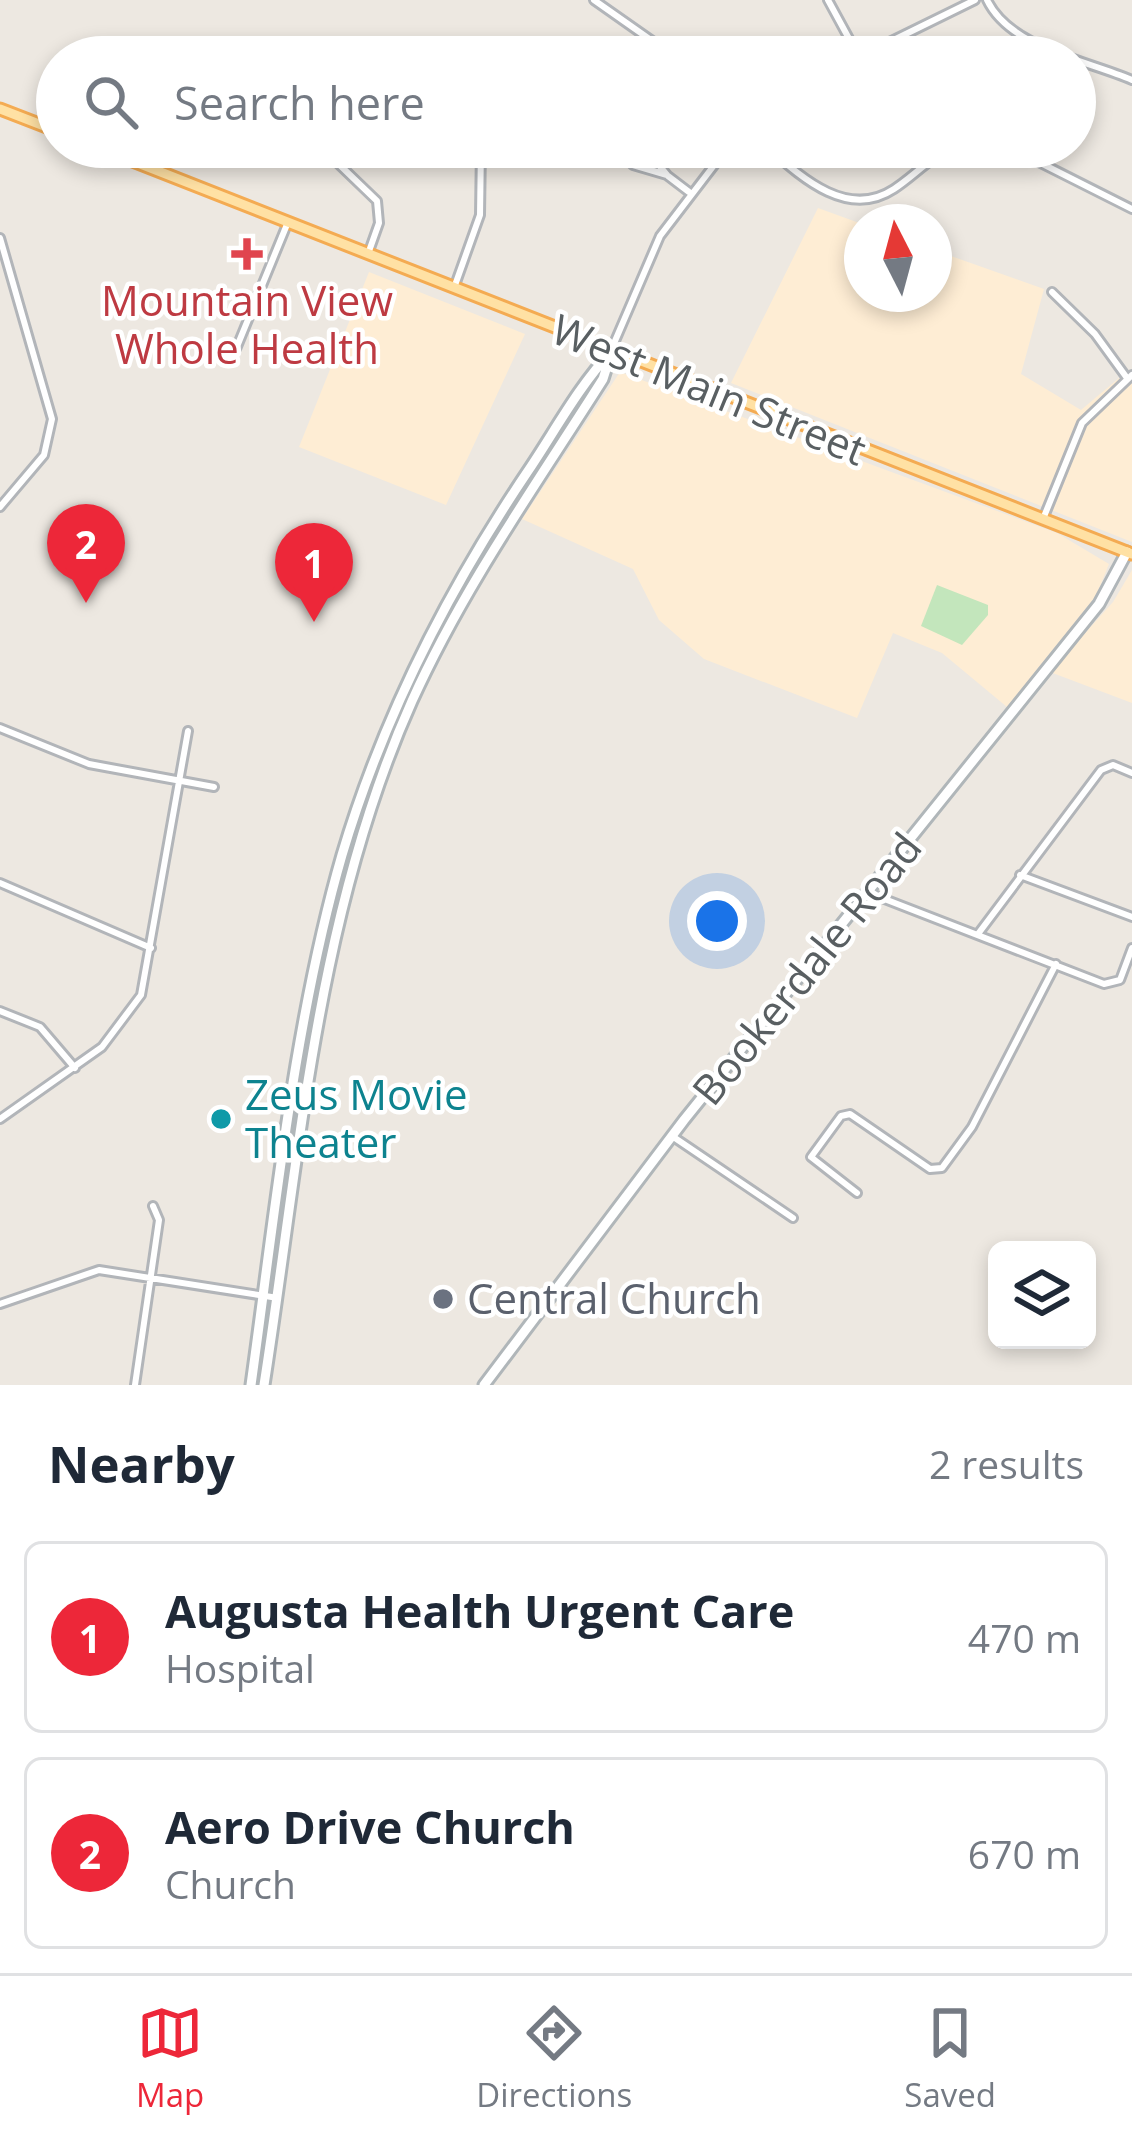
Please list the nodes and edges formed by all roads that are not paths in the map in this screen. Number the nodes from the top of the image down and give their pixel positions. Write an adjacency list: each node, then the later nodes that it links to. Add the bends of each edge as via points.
1 (594, 0): 5 (street)
2 (828, 0): 6 (street)
3 (975, 0): 7 (street)
4 (987, 0): 8 (street)
5 (645, 36)
6 (848, 36)
7 (902, 36)
8 (1024, 36)
9 (1096, 65): 10 (street)
10 (1132, 80)
11 (0, 109): 12 (main road)
12 (36, 123)
13 (156, 168): 25 (main road, West Main Street)
14 (342, 168): 27 (street, via 380,206)
15 (480, 168): 29 (street, via 479,215)
16 (642, 168): 22 (street)
17 (661, 168): 22 (street)
18 (710, 168): 23 (street)
19 (794, 168): 20 (street, via 856,200 884,195)
20 (918, 168)
21 (1051, 168): 24 (street)
22 (667, 175): 23 (street)
23 (689, 192): 32 (street, via 650,256)
24 (1132, 209)
25 (288, 223): 27 (main road, West Main Street); 31 (street)
26 (0, 238): 28 (street)
27 (368, 254): 29 (main road, West Main Street)
28 (4, 268): 34 (street, via 52,430 38,465)
29 (454, 289): 32 (main road, West Main Street)
30 (1052, 292): 33 (street)
31 (236, 349)
32 (611, 352): 35 (main road, West Main Street); 49 (main road, via 435,624 377,750); 50 (main road, via 603,380 500,536 412,702 355,857)
33 (1129, 376): 35 (street, via 1082,424)
34 (0, 507)
35 (1043, 519): 36 (main road, West Main Street)
36 (1130, 553): 44 (main road, Bookerdale Road, via 1099,604)
37 (0, 728): 40 (street, via 89,764)
38 (188, 731): 40 (street)
39 (1132, 773): 42 (street, via 1113,765 1101,770)
40 (179, 781): 41 (street); 47 (street)
41 (214, 787)
42 (1020, 874): 45 (street); 46 (street)
43 (0, 883): 47 (street)
44 (869, 892): 46 (street); 55 (main road, Bookerdale Road)
45 (1132, 917)
46 (978, 934): 51 (street)
47 (152, 948): 53 (street, via 133,1010)
48 (1132, 948): 51 (street, via 1110,985)
49 (319, 953): 50 (street); 60 (main road)
50 (331, 956): 61 (main road)
51 (1056, 964): 56 (street, via 972,1127 942,1168 930,1169 850,1114 841,1116 811,1157)
52 (0, 1011): 53 (street, via 40,1027)
53 (75, 1068): 54 (street)
54 (0, 1119)
55 (671, 1136): 58 (street); 66 (main road, Bookerdale Road)
56 (857, 1193)
57 (153, 1206): 59 (street, via 160,1220)
58 (793, 1218)
59 (152, 1276): 60 (street); 62 (street, via 87,1271); 63 (street)
60 (263, 1296): 61 (street); 64 (main road)
61 (278, 1298): 65 (main road)
62 (0, 1304)
63 (135, 1385)
64 (251, 1385)
65 (264, 1385)
66 (484, 1385)

